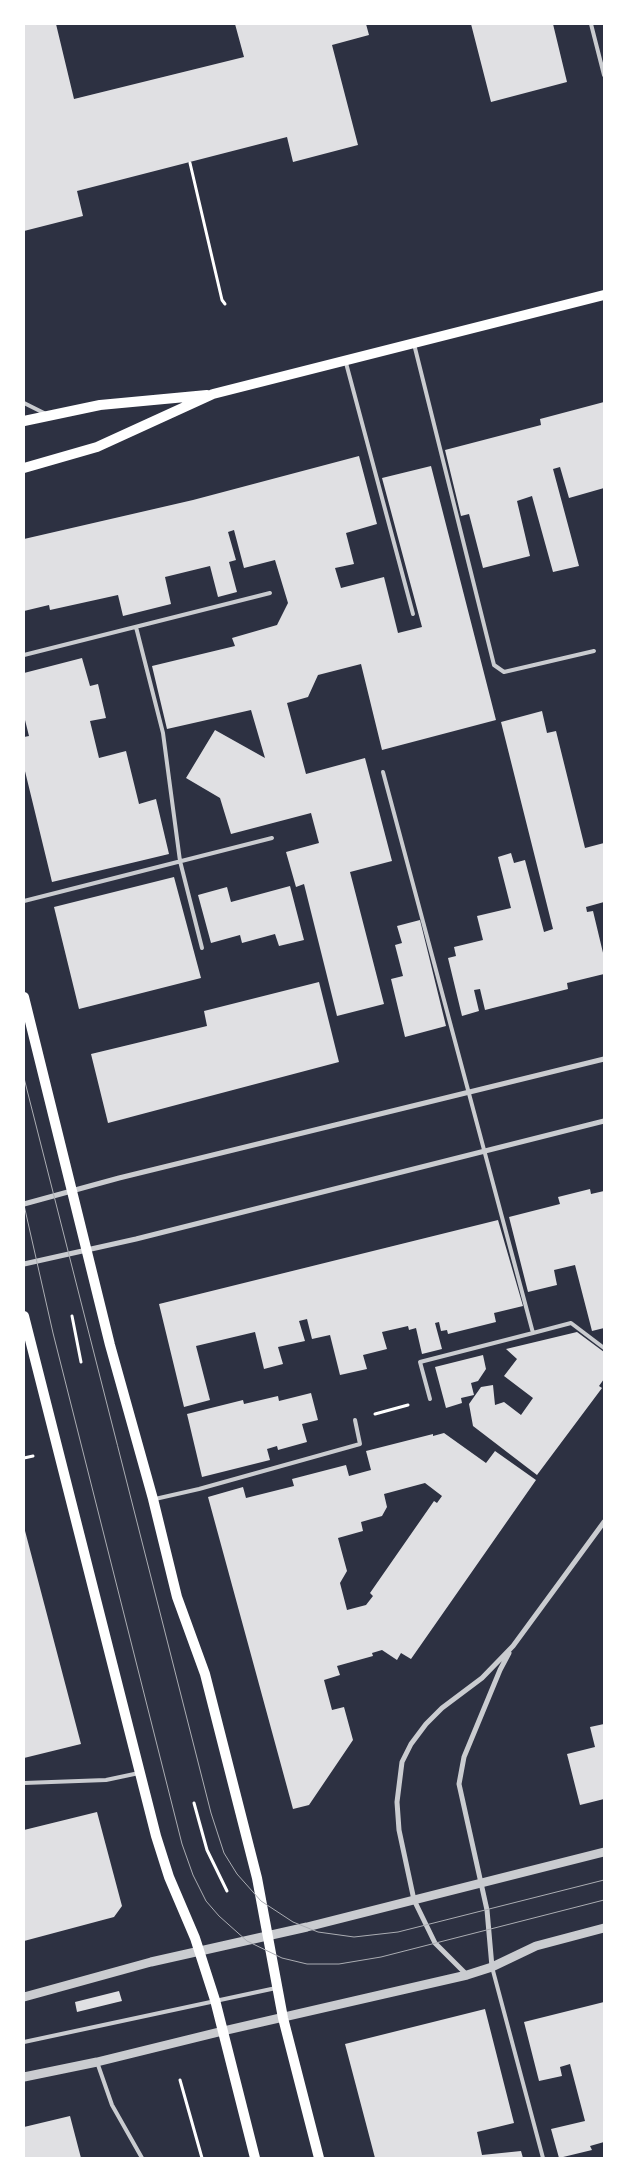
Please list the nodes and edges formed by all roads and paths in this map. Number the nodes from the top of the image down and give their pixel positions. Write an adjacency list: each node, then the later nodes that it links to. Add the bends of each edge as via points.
1 (590, 24): 2 (lane)
2 (604, 75)
3 (190, 162): 5 (path)
4 (604, 294): 6 (main road)
5 (225, 304)
6 (414, 344): 7 (main road); 16 (lane, via 494,665 504,672)
7 (345, 360): 8 (main road); 14 (lane)
8 (213, 394): 10 (main road, via 100,405); 12 (main road, via 97,447)
9 (24, 403): 10 (lane)
10 (48, 415): 11 (main road)
11 (24, 421)
12 (24, 468)
13 (270, 592): 15 (lane)
14 (412, 614)
15 (136, 626): 17 (lane); 20 (lane, via 163,733)
16 (594, 651)
17 (24, 655)
18 (383, 772): 25 (lane)
19 (272, 838): 20 (lane)
20 (180, 861): 21 (lane); 22 (lane)
21 (24, 901)
22 (202, 948)
23 (24, 996): 28 (main road)
24 (604, 1059): 25 (street)
25 (469, 1091): 27 (lane); 28 (street)
26 (604, 1120): 27 (street)
27 (485, 1150): 30 (street); 34 (lane)
28 (72, 1190): 29 (street); 30 (main road)
29 (24, 1204)
30 (86, 1249): 31 (street); 39 (main road)
31 (24, 1264)
32 (24, 1316): 42 (main road)
33 (72, 1316): 36 (path)
34 (533, 1333): 35 (lane, via 571,1324); 37 (lane, via 420,1362)
35 (604, 1348)
36 (81, 1362)
37 (430, 1399): 38 (path)
38 (355, 1420): 39 (lane, via 360,1444)
39 (154, 1500): 50 (main road, via 177,1597 205,1674 256,1878)
40 (604, 1522): 41 (street)
41 (513, 1646): 46 (street, via 484,1708 460,1775 459,1792); 48 (street, via 482,1678 434,1716 405,1754 400,1774 398,1816)
42 (140, 1773): 43 (lane, via 106,1780); 51 (main road, via 163,1861)
43 (24, 1783)
44 (194, 1803): 47 (path, via 207,1850)
45 (604, 1852): 46 (street)
46 (481, 1884): 48 (street); 52 (street, via 487,1910)
47 (227, 1891)
48 (414, 1900): 50 (street); 53 (street, via 435,1943)
49 (604, 1928): 52 (street, via 536,1946)
50 (267, 1936): 51 (street); 54 (main road)
51 (200, 1951): 55 (street); 56 (main road)
52 (492, 1967): 53 (street); 67 (lane)
53 (467, 1975): 57 (street)
54 (277, 1988): 56 (lane); 57 (main road)
55 (24, 1997)
56 (215, 2000): 58 (main road); 59 (lane)
57 (284, 2018): 58 (street); 66 (main road)
58 (223, 2031): 60 (street); 65 (main road)
59 (24, 2042)
60 (97, 2062): 61 (street); 63 (lane, via 112,2105)
61 (24, 2076)
62 (180, 2080): 64 (path)
63 (142, 2158)
64 (202, 2158)
65 (255, 2158)
66 (319, 2158)
67 (543, 2158)

